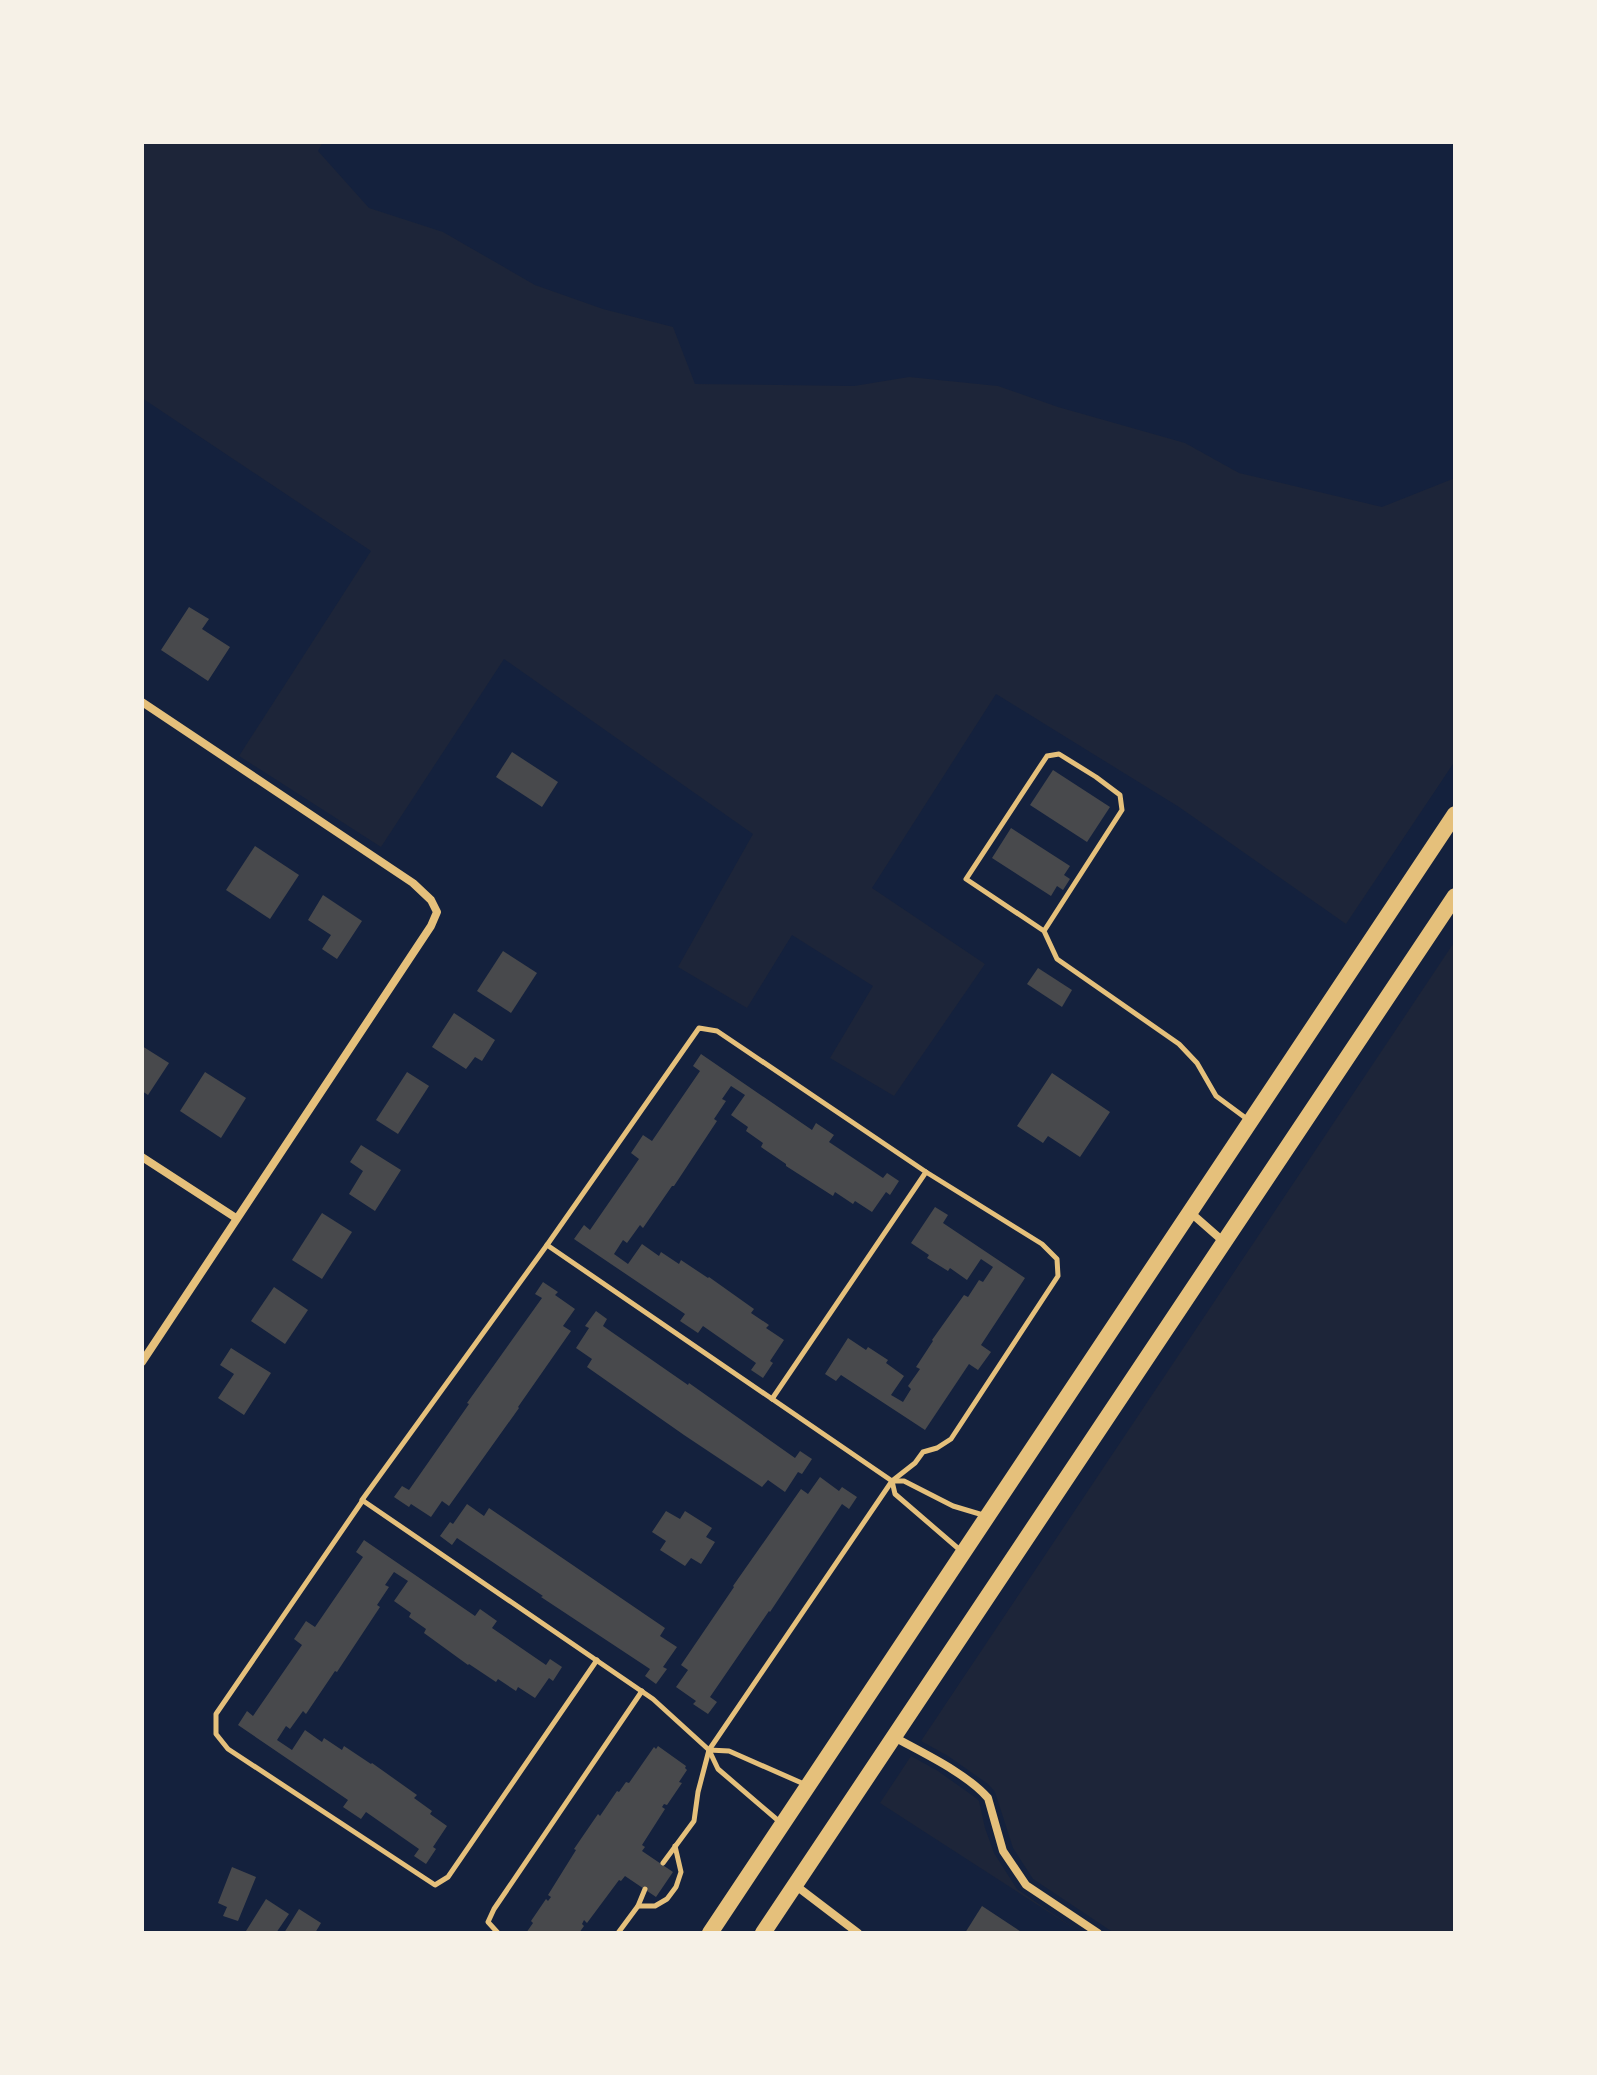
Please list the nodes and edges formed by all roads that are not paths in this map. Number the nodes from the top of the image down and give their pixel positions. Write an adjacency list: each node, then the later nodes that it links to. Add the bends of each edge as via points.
1 (142, 702): 9 (street, via 413,883 437,912)
2 (1455, 814): 5 (highway)
3 (1455, 896): 10 (highway)
4 (1044, 931): 4 (lane, via 966,879 1047,756 1059,754 1120,795 1122,810); 5 (lane, via 1057,959 1179,1044 1216,1096)
5 (1251, 1122): 8 (highway)
6 (142, 1157): 9 (street)
7 (926, 1172): 11 (lane, via 717,1031 699,1028); 13 (lane); 14 (lane, via 1042,1244 1057,1259 1058,1276 951,1439 923,1452)
8 (1191, 1213): 10 (street); 16 (highway)
9 (236, 1218): 12 (street)
10 (1224, 1242): 20 (highway)
11 (547, 1245): 13 (lane); 15 (lane)
12 (142, 1362)
13 (772, 1399): 14 (lane)
14 (892, 1481): 16 (lane, via 904,1481); 17 (lane, via 895,1494); 21 (lane)
15 (363, 1500): 18 (lane); 18 (lane, via 216,1714 216,1734 228,1749 435,1885 448,1877)
16 (988, 1517): 17 (highway)
17 (963, 1552): 22 (highway)
18 (597, 1660): 19 (lane)
19 (642, 1691): 21 (lane); 29 (lane, via 494,1909 488,1922)
20 (894, 1737): 26 (highway); 34 (street, via 983,1791 1003,1851 1026,1885)
21 (709, 1750): 22 (lane, via 729,1751); 23 (lane, via 718,1769); 24 (lane, via 694,1821)
22 (808, 1786): 23 (highway)
23 (783, 1825): 31 (highway)
24 (675, 1846): 25 (lane); 28 (lane, via 681,1872 676,1887 655,1906)
25 (663, 1863)
26 (795, 1885): 32 (highway); 33 (street)
27 (645, 1889): 28 (lane)
28 (638, 1906): 30 (lane)
29 (498, 1933)
30 (618, 1933)
31 (710, 1933)
32 (763, 1933)
33 (858, 1933)
34 (1098, 1933)

